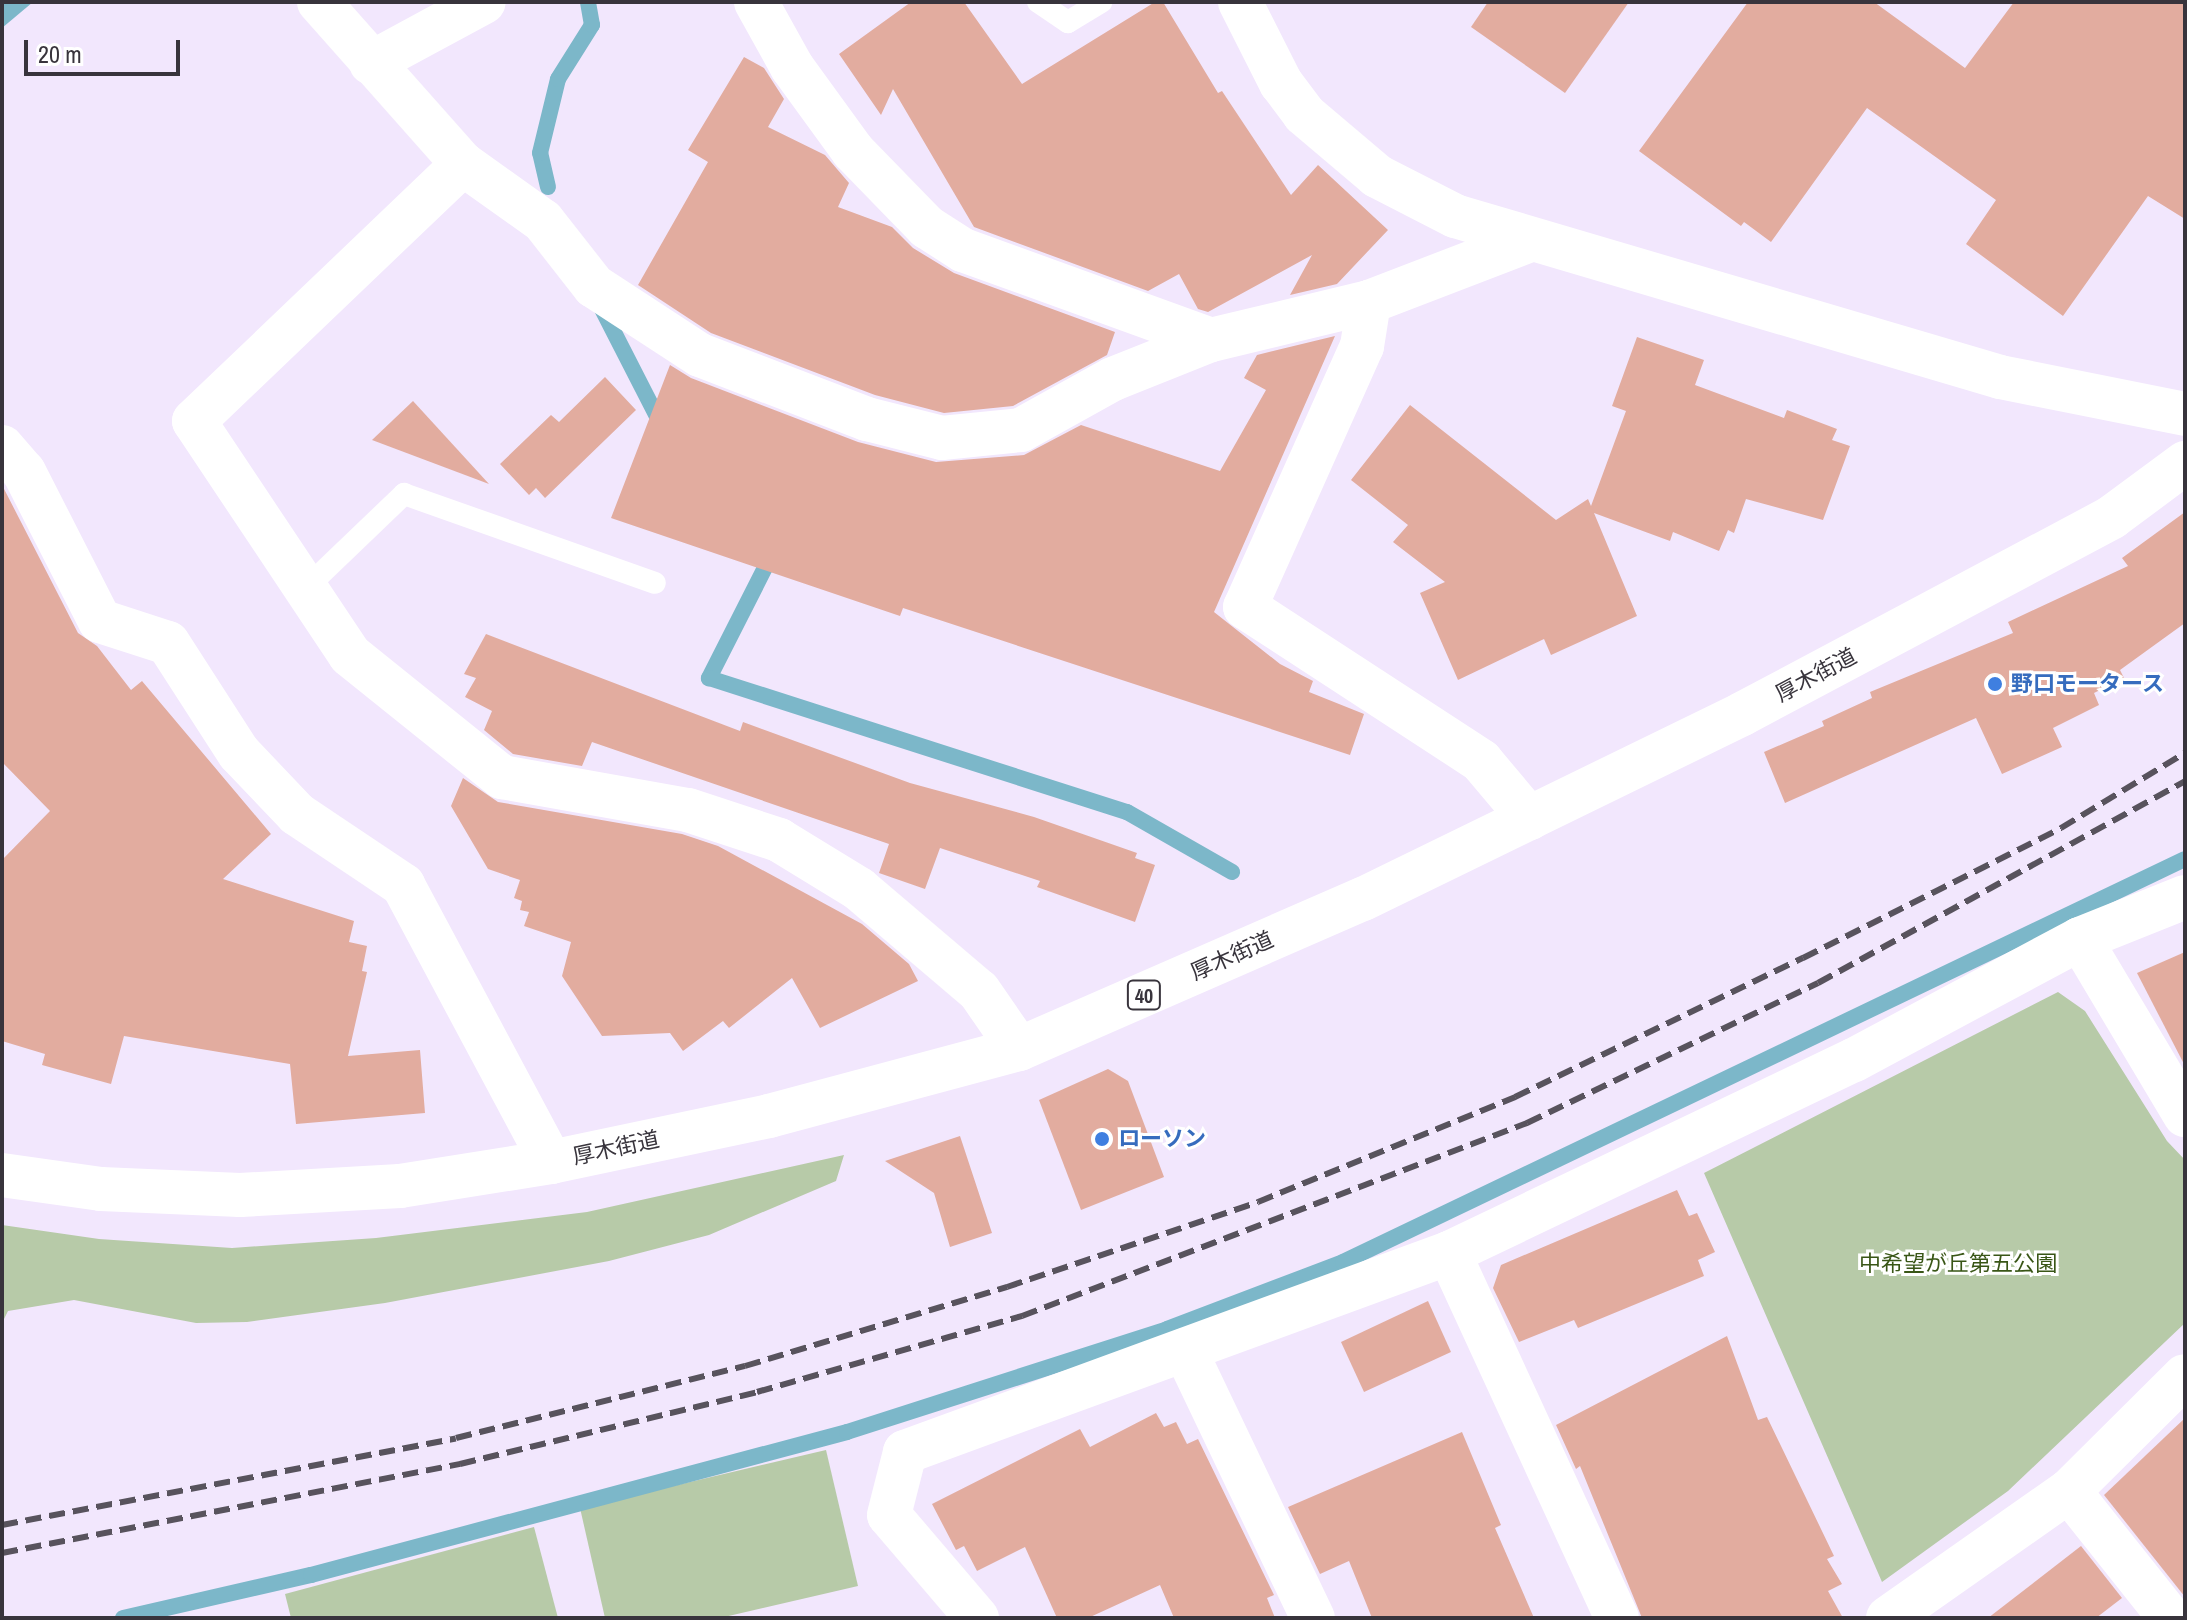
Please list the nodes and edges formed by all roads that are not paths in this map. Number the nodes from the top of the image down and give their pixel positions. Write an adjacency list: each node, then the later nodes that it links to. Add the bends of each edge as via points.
1 (319, 2): 7 (street)
2 (484, 2): 7 (street)
3 (756, 2): 11 (street, via 792,67 853,151 927,227 963,250)
4 (1038, 2): 5 (lane, via 1068,22)
5 (1101, 2)
6 (1240, 2): 9 (street, via 1281,83 1304,114 1352,159 1418,199)
7 (371, 63): 8 (street)
8 (463, 164): 11 (street, via 543,221 594,286 700,355 867,419 942,438 1021,430 1113,379); 16 (street, via 194,421)
9 (1528, 241): 10 (street); 12 (street, via 1681,279 2000,377)
10 (1369, 302): 11 (street); 17 (street, via 1362,346 1245,607 1481,761)
11 (1211, 340)
12 (2185, 414)
13 (2, 447): 22 (street, via 24,472 100,621 168,643 239,753 287,804 403,885)
14 (2185, 463): 17 (street, 厚木街道 / 40, via 2098,524 1742,714)
15 (655, 583): 16 (lane, via 404,494)
16 (306, 588): 20 (street, via 350,655 502,777 688,810 779,840 859,889 979,991)
17 (1529, 818): 20 (street, 厚木街道 / 40, via 1363,899)
18 (2185, 897): 19 (street)
19 (2080, 939): 21 (street); 24 (street, via 1854,1060)
20 (1019, 1049): 22 (street, 厚木街道 / 40, via 895,1086)
21 (2185, 1115)
22 (551, 1162): 23 (street, 厚木街道 / 40, via 400,1186 240,1195 101,1189)
23 (2, 1175)
24 (1449, 1253): 25 (street); 30 (street)
25 (1185, 1350): 28 (street, via 905,1452 889,1515); 29 (street)
26 (2185, 1376): 27 (street)
27 (2069, 1491): 31 (street); 32 (street)
28 (977, 1618)
29 (1313, 1618)
30 (1617, 1618)
31 (1888, 1618)
32 (2170, 1618)

